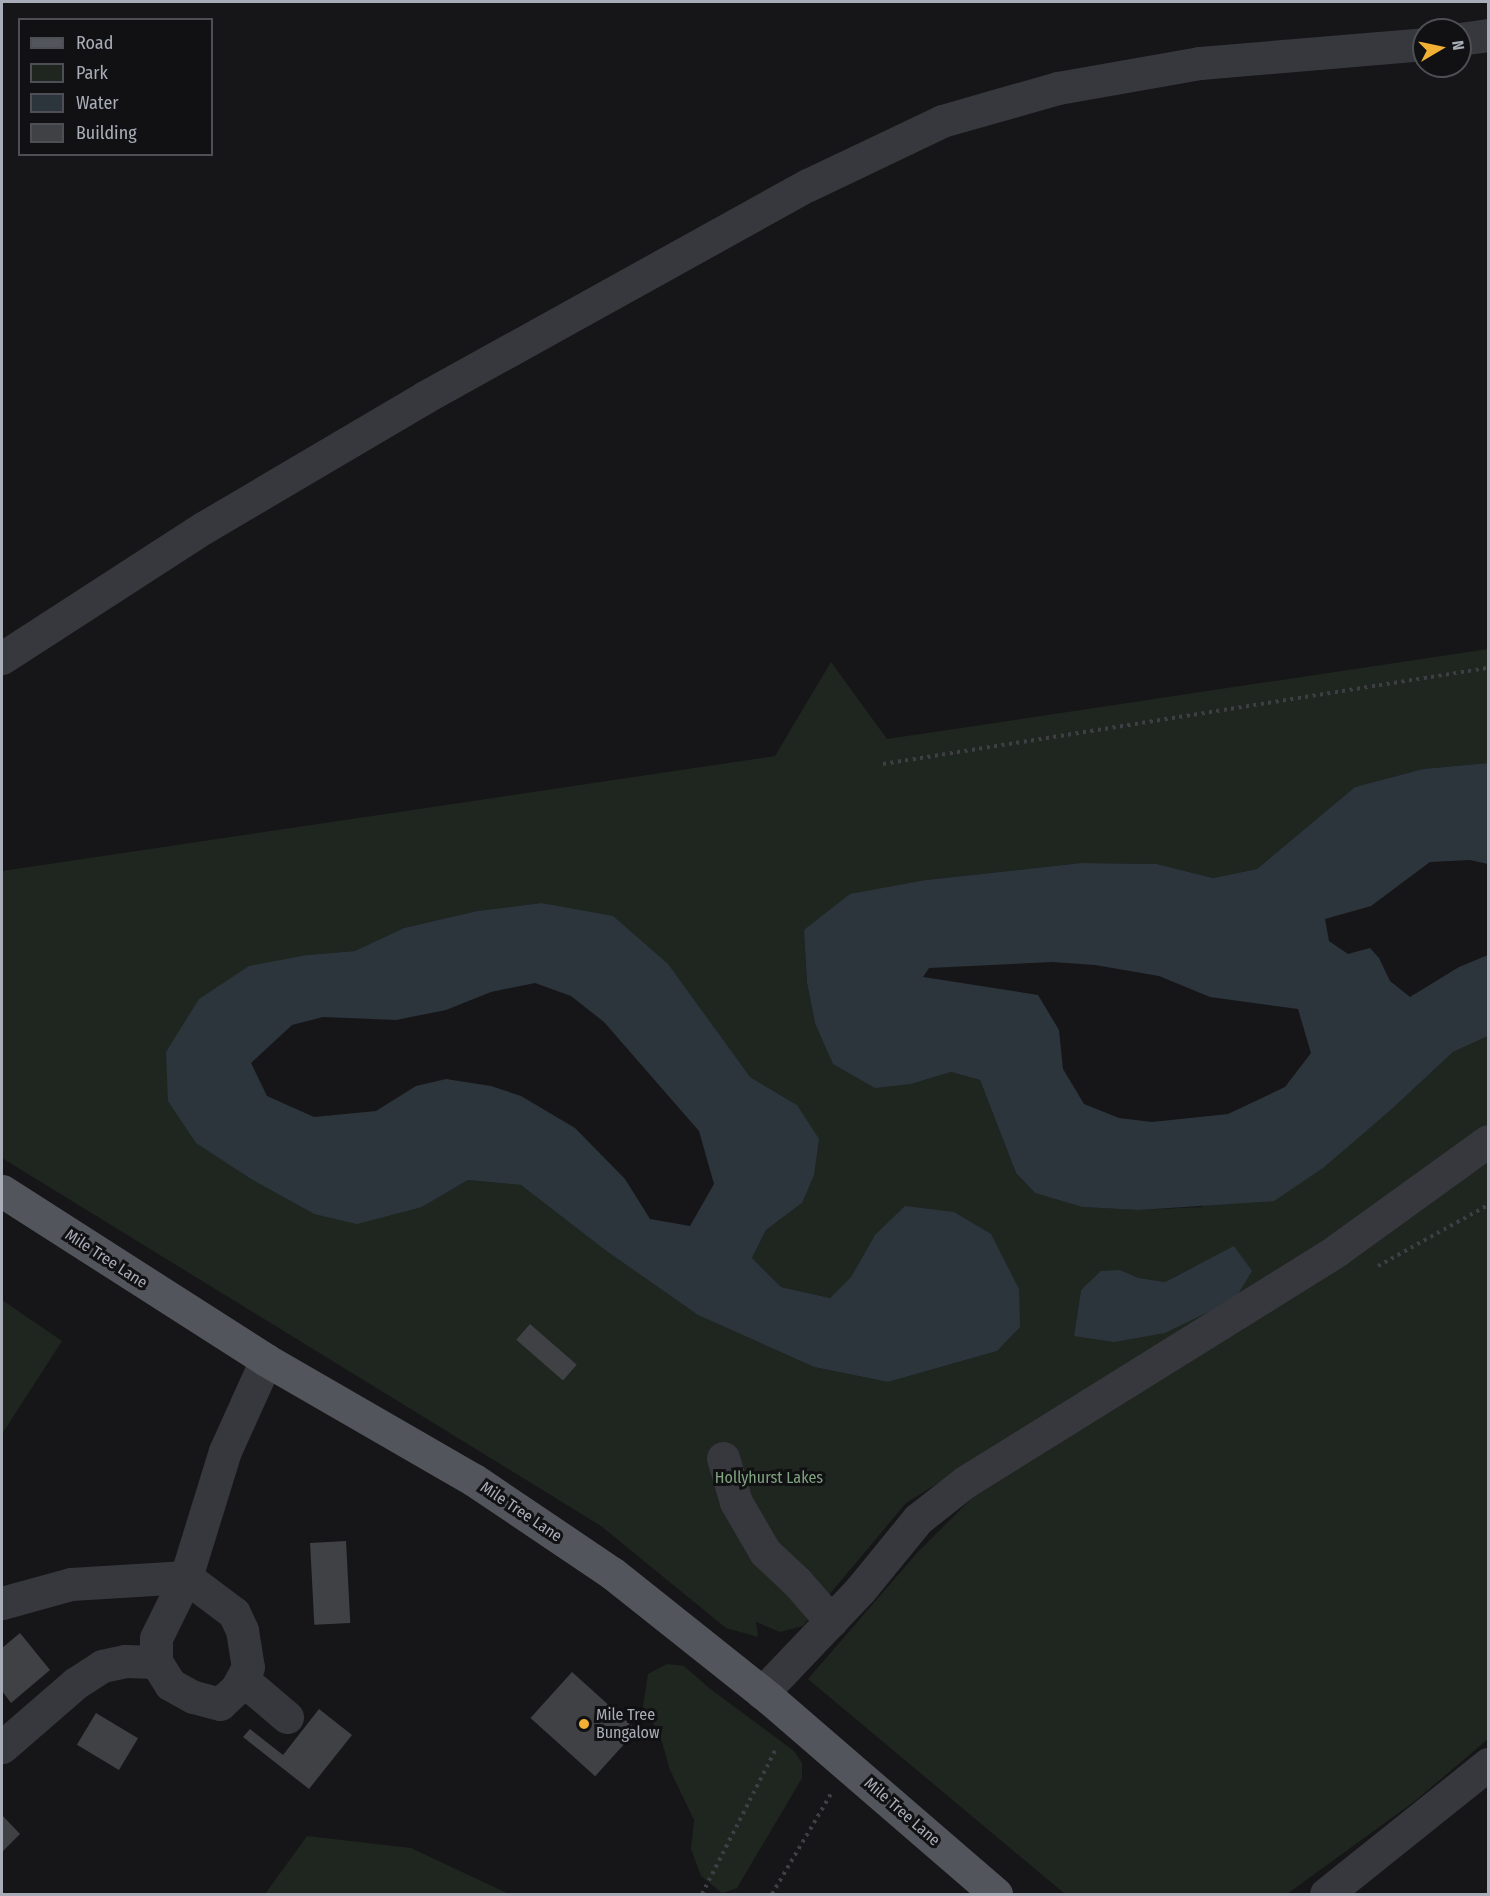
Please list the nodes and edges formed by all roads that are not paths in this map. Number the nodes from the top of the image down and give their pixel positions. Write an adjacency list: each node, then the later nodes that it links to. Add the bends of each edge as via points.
1 (1488, 35): 2 (lane)
2 (1472, 37)
3 (1412, 45): 4 (lane, via 1200,63 1058,88 942,121 808,185 425,397 203,528)
4 (2, 658)
5 (1488, 1141): 11 (lane, via 1337,1250 965,1482 918,1519)
6 (2, 1191): 7 (main road, Mile Tree Lane)
7 (266, 1360): 9 (lane, via 225,1451); 14 (main road, Mile Tree Lane, via 484,1487 612,1573)
8 (723, 1458): 11 (lane, via 736,1502 765,1552)
9 (186, 1577): 10 (lane, via 70,1584); 12 (lane, via 156,1638); 13 (lane, via 234,1613 242,1630 248,1667)
10 (2, 1603)
11 (831, 1621): 14 (lane)
12 (156, 1662): 13 (lane, via 170,1684 193,1697 219,1704); 16 (lane, via 102,1665)
13 (242, 1679): 15 (lane)
14 (762, 1693): 18 (main road, Mile Tree Lane)
15 (287, 1717)
16 (2, 1747)
17 (1488, 1764): 19 (lane)
18 (996, 1894)
19 (1326, 1894)

